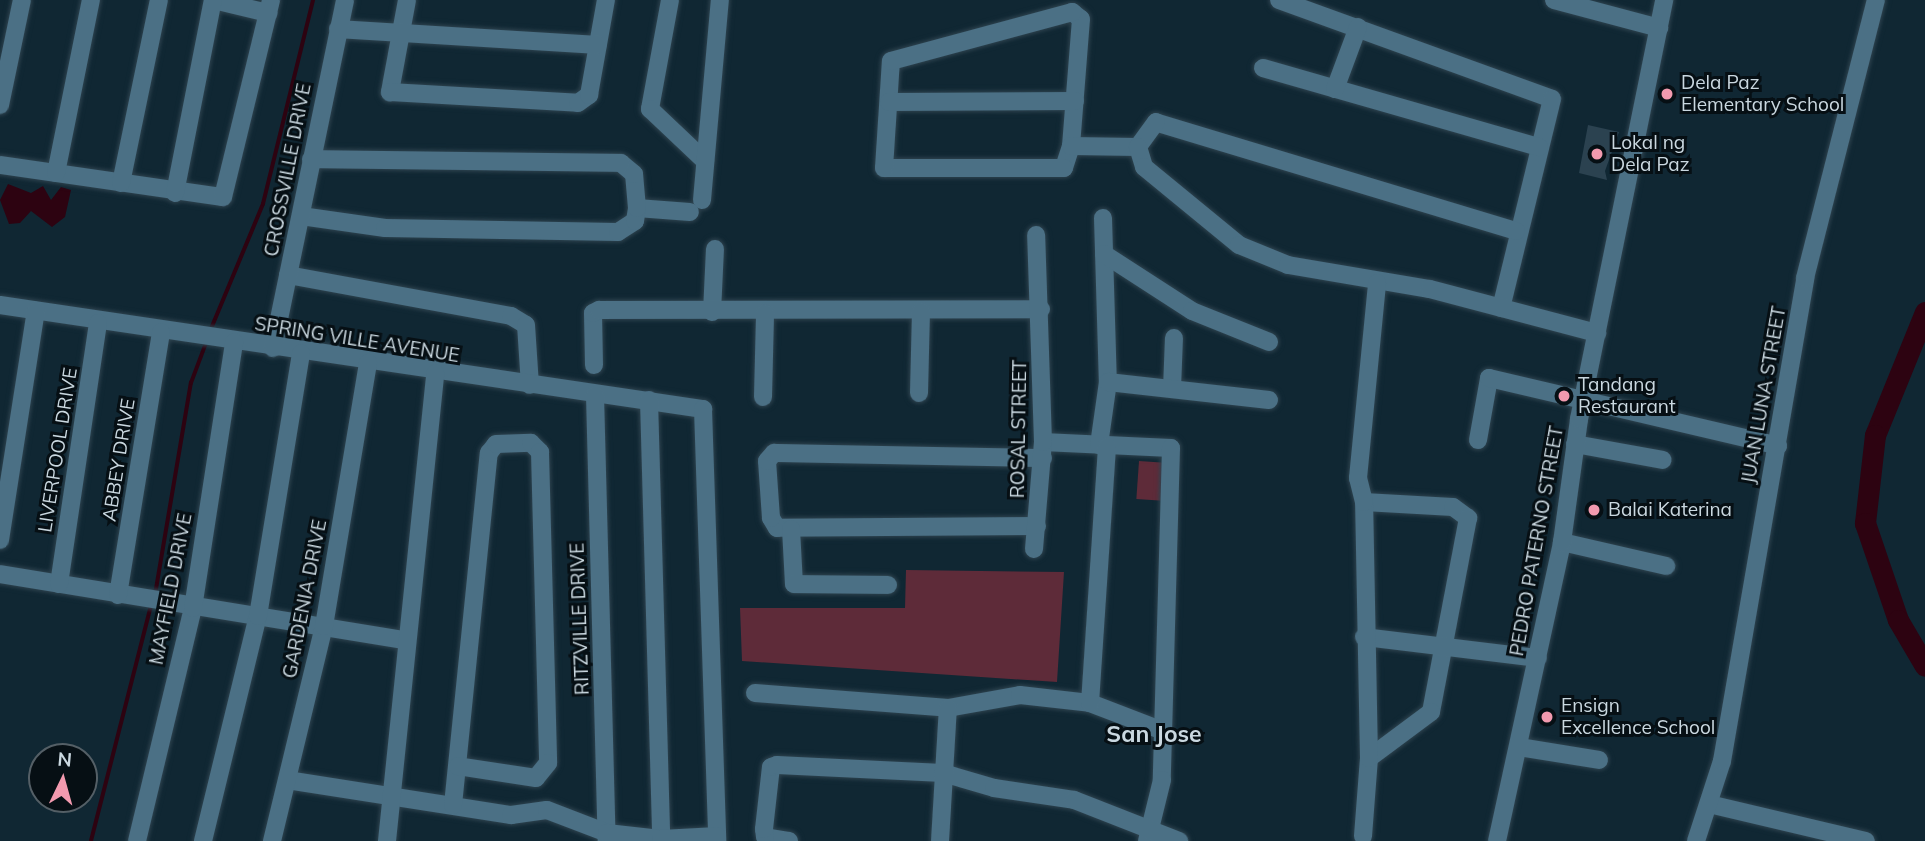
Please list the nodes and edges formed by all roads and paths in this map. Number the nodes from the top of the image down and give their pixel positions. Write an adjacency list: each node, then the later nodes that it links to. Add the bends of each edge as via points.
1 (22, 0): 24 (street)
2 (91, 0): 31 (street)
3 (159, 0): 32 (street)
4 (213, 0): 14 (street); 33 (street)
5 (345, 0): 17 (street, CROSSVILLE DRIVE)
6 (407, 0): 18 (street)
7 (606, 0): 19 (street)
8 (670, 0): 29 (street, via 650,109)
9 (720, 0): 29 (street)
10 (1279, 0): 15 (street)
11 (1554, 0): 16 (street)
12 (1664, 0): 16 (street, PEDRO PATERNO STREET)
13 (1876, 0): 73 (street, JUAN LUNA STREET, via 1805,278)
14 (270, 7): 33 (street, via 228,193 216,200)
15 (1358, 27): 21 (street); 27 (street, via 1545,93 1552,99 1552,110)
16 (1658, 28): 52 (street, PEDRO PATERNO STREET)
17 (338, 29): 18 (street); 28 (street, CROSSVILLE DRIVE)
18 (398, 36): 19 (street); 19 (street, via 388,86 394,94 578,103 589,95)
19 (598, 45)
20 (1264, 68): 21 (street)
21 (1335, 89): 27 (street)
22 (1075, 101): 23 (street); 23 (street, via 1081,19 1072,12 891,61); 25 (street)
23 (889, 102): 25 (street, via 881,162 892,171 1055,171 1064,168)
24 (0, 105)
25 (1071, 146): 26 (street)
26 (1138, 147): 37 (street, via 1156,122); 42 (street, via 1144,167 1239,245 1288,265)
27 (1539, 147): 37 (street)
28 (311, 159): 34 (street, via 621,163 634,174); 35 (street, CROSSVILLE DRIVE)
29 (705, 161): 34 (street, via 696,206)
30 (0, 165): 31 (street)
31 (55, 173): 32 (street)
32 (121, 183): 33 (street)
33 (175, 193)
34 (637, 208): 35 (street, via 628,229 618,232 386,228)
35 (301, 216): 41 (street, CROSSVILLE DRIVE)
36 (1103, 218): 40 (street)
37 (1516, 231): 44 (street)
38 (1036, 235): 45 (street, ROSAL STREET)
39 (715, 249): 48 (street)
40 (1104, 254): 55 (street, via 1192,312); 61 (street)
41 (288, 275): 56 (street, CROSSVILLE DRIVE); 62 (street, via 512,316 526,325)
42 (1377, 283): 44 (street, via 1430,289); 76 (street, via 1358,478)
43 (0, 305): 46 (street, SPRING VILLE AVENUE)
44 (1501, 308): 52 (street)
45 (1041, 309): 47 (street); 74 (street, ROSAL STREET)
46 (36, 311): 50 (street, SPRING VILLE AVENUE); 79 (street)
47 (921, 311): 49 (street); 64 (street)
48 (712, 313): 49 (street); 59 (street, via 595,311)
49 (765, 313): 66 (street)
50 (98, 323): 51 (street, SPRING VILLE AVENUE); 84 (street, LIVERPOOL DRIVE)
51 (161, 332): 54 (street, SPRING VILLE AVENUE); 86 (street, ABBEY DRIVE)
52 (1597, 333): 69 (street, PEDRO PATERNO STREET)
53 (1174, 338): 63 (street)
54 (227, 341): 56 (street, SPRING VILLE AVENUE); 87 (street, MAYFIELD DRIVE)
55 (1269, 342)
56 (273, 348): 57 (street, SPRING VILLE AVENUE)
57 (301, 353): 58 (street, SPRING VILLE AVENUE); 88 (street)
58 (368, 363): 60 (street, SPRING VILLE AVENUE); 89 (street, GARDENIA DRIVE)
59 (594, 365)
60 (435, 373): 62 (street, SPRING VILLE AVENUE); 91 (street)
61 (1108, 382): 63 (street); 72 (street)
62 (530, 385): 65 (street, SPRING VILLE AVENUE)
63 (1172, 389): 68 (street)
64 (919, 393)
65 (595, 395): 67 (street, SPRING VILLE AVENUE); 109 (street, RITZVILLE DRIVE)
66 (763, 397)
67 (649, 400): 110 (street, SPRING VILLE AVENUE, via 699,407 706,414); 111 (street)
68 (1269, 400)
69 (1583, 400): 70 (street, via 1489,378); 71 (street, PEDRO PATERNO STREET); 73 (street)
70 (1478, 440)
71 (1575, 444): 75 (street); 80 (street, PEDRO PATERNO STREET)
72 (1103, 446): 74 (street); 95 (street); 97 (street, via 1171,448)
73 (1778, 446): 105 (street, JUAN LUNA STREET, via 1722,761)
74 (1043, 450): 77 (street, ROSAL STREET); 78 (street, via 774,453 767,461 771,518 776,528)
75 (1663, 460)
76 (1364, 502): 90 (street); 92 (street, via 1453,507 1468,518)
77 (1037, 526): 78 (street); 81 (street, ROSAL STREET)
78 (791, 529): 85 (street, via 794,584)
79 (0, 540)
80 (1562, 542): 82 (street); 93 (street, PEDRO PATERNO STREET)
81 (1034, 549)
82 (1666, 566)
83 (0, 574): 84 (street)
84 (59, 584): 86 (street)
85 (888, 585)
86 (118, 594): 87 (street)
87 (193, 608): 88 (street); 112 (street, MAYFIELD DRIVE)
88 (258, 616): 89 (street); 113 (street)
89 (324, 626): 91 (street); 103 (street, GARDENIA DRIVE)
90 (1364, 637): 92 (street); 99 (street)
91 (405, 640): 104 (street)
92 (1445, 646): 93 (street); 99 (street, via 1430,712)
93 (1538, 658): 98 (street, PEDRO PATERNO STREET)
94 (755, 693): 96 (street)
95 (1090, 703): 96 (street, via 1020,695); 97 (street)
96 (948, 708): 102 (street)
97 (1163, 732): 107 (street, via 1161,780)
98 (1519, 747): 100 (street); 119 (street, PEDRO PATERNO STREET)
99 (1369, 758): 108 (street)
100 (1599, 760)
101 (458, 766): 101 (street, via 489,453 496,444 531,443 540,452 548,763 536,778); 106 (street)
102 (943, 773): 107 (street, via 993,788 1074,800); 116 (street, via 771,766 765,837); 117 (street)
103 (287, 780): 104 (street); 114 (street, GARDENIA DRIVE)
104 (389, 797): 106 (street); 115 (street)
105 (1709, 804): 120 (street, JUAN LUNA STREET); 121 (street)
106 (453, 805): 109 (street, via 511,815 547,810)
107 (1148, 834): 118 (street)
108 (1363, 836)
109 (607, 837): 111 (street)
110 (717, 839): 111 (street)
111 (661, 840)
112 (137, 841)
113 (203, 841)
114 (272, 841)
115 (387, 841)
116 (789, 841)
117 (940, 841)
118 (1179, 841)
119 (1497, 841)
120 (1696, 841)
121 (1866, 841)

